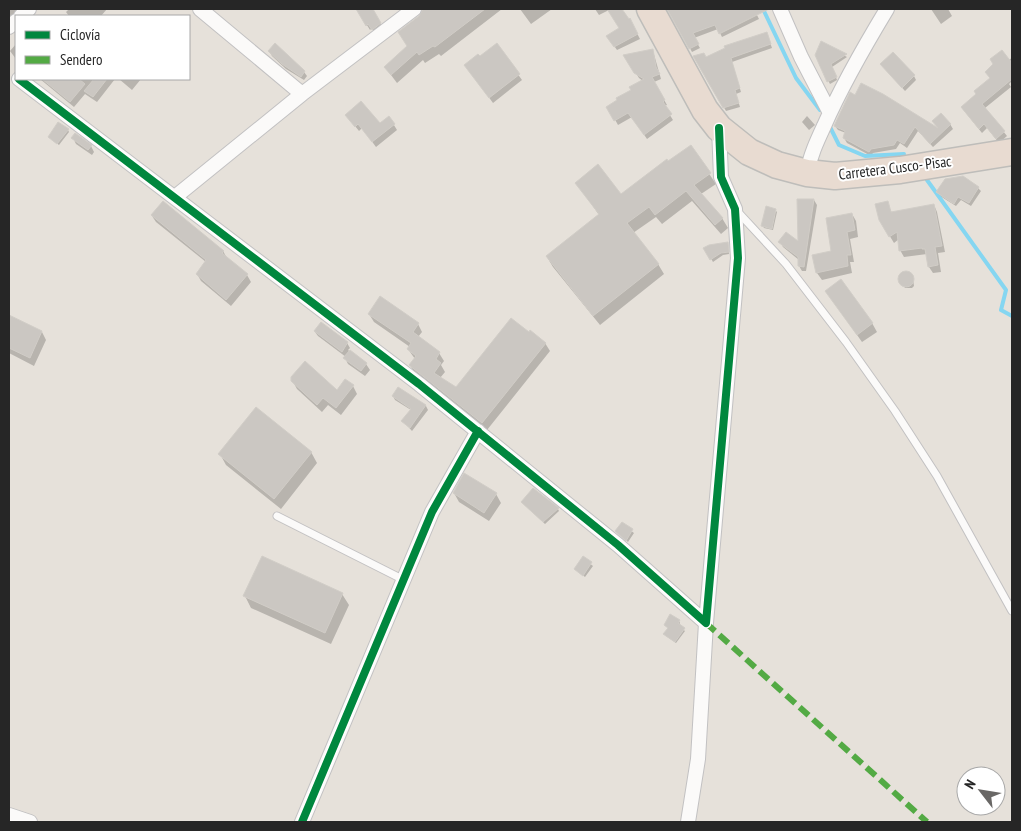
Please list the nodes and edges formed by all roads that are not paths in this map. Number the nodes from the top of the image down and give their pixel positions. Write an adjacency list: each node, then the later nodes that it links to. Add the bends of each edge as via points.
1 (200, 9): 7 (street)
2 (414, 9): 7 (street)
3 (650, 9): 9 (highway, Carretera Cusco- Pisac, via 705,110)
4 (780, 9): 8 (street)
5 (886, 9): 8 (street)
6 (21, 80): 12 (street)
7 (302, 94): 12 (street)
8 (830, 113): 11 (street, via 810,158)
9 (719, 128): 11 (highway, Carretera Cusco- Pisac, via 758,158); 13 (street, via 721,177)
10 (1012, 152): 11 (highway, Carretera Cusco- Pisac, via 900,170 835,176)
11 (807, 173)
12 (174, 197): 14 (street)
13 (735, 209): 17 (lane, via 786,264 895,411 937,476); 18 (street, via 738,258)
14 (478, 431): 16 (street, via 432,512); 18 (street, via 618,545)
15 (278, 516): 16 (lane)
16 (404, 580): 21 (street)
17 (1012, 611)
18 (706, 623): 22 (street, via 698,759)
19 (9, 815): 20 (street)
20 (30, 822)
21 (302, 822)
22 (688, 822)

